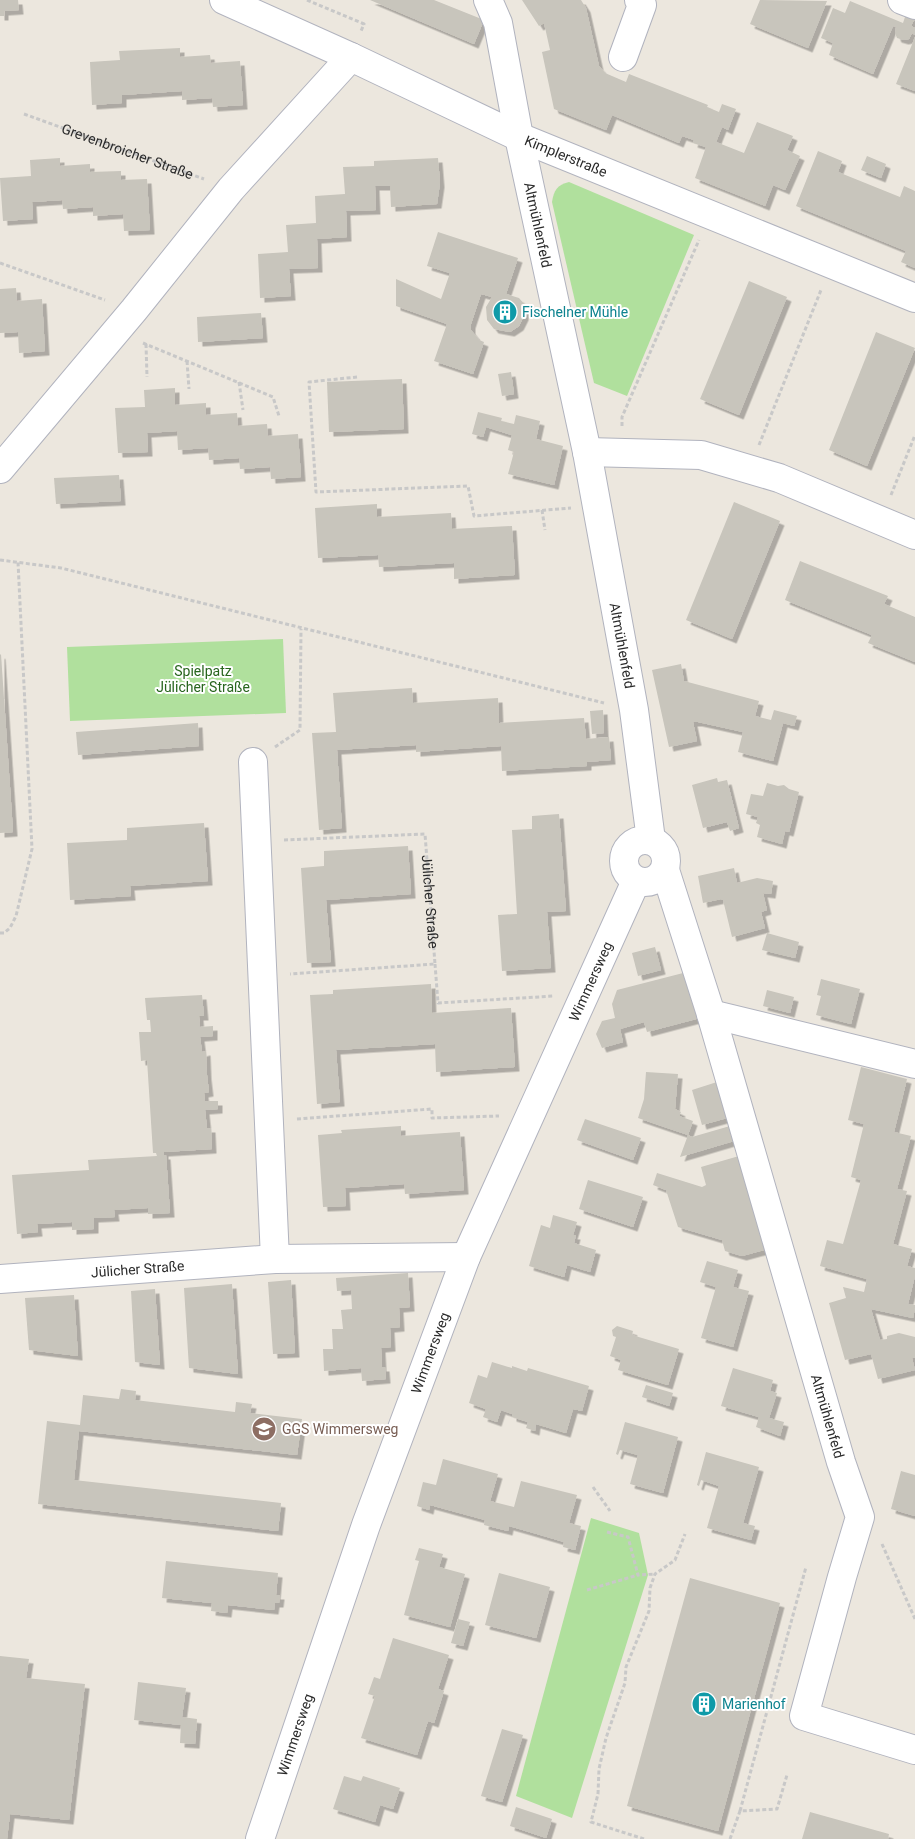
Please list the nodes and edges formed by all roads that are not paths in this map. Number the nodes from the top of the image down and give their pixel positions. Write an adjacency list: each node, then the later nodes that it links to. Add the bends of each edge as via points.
1 (224, 0): 6 (street, Kimplerstraße)
2 (488, 0): 8 (street, Altmühlenfeld, via 498,23)
3 (639, 0): 7 (street, via 642,5)
4 (902, 0): 5 (street)
5 (915, 5)
6 (351, 57): 8 (street, Kimplerstraße); 11 (street, via 231,189)
7 (623, 57)
8 (519, 137): 9 (street, Kimplerstraße); 10 (street, Altmühlenfeld)
9 (915, 298)
10 (587, 452): 12 (street, via 701,455 779,478); 14 (street, Altmühlenfeld, via 634,710)
11 (0, 469)
12 (915, 535)
13 (253, 762): 20 (street)
14 (651, 840): 15 (street, Altmühlenfeld, via 665,852); 16 (street, via 637,841 625,852 625,868)
15 (664, 870): 16 (street, via 651,882); 17 (street, Altmühlenfeld)
16 (636, 880): 19 (street, Wimmersweg)
17 (711, 1014): 18 (street); 22 (street, Altmühlenfeld, via 841,1462 860,1517 804,1716)
18 (915, 1064)
19 (466, 1257): 20 (street, Jülicher Straße); 23 (street, Wimmersweg, via 366,1525)
20 (275, 1259): 21 (street, Jülicher Straße)
21 (0, 1278)
22 (910, 1748)
23 (260, 1839)

